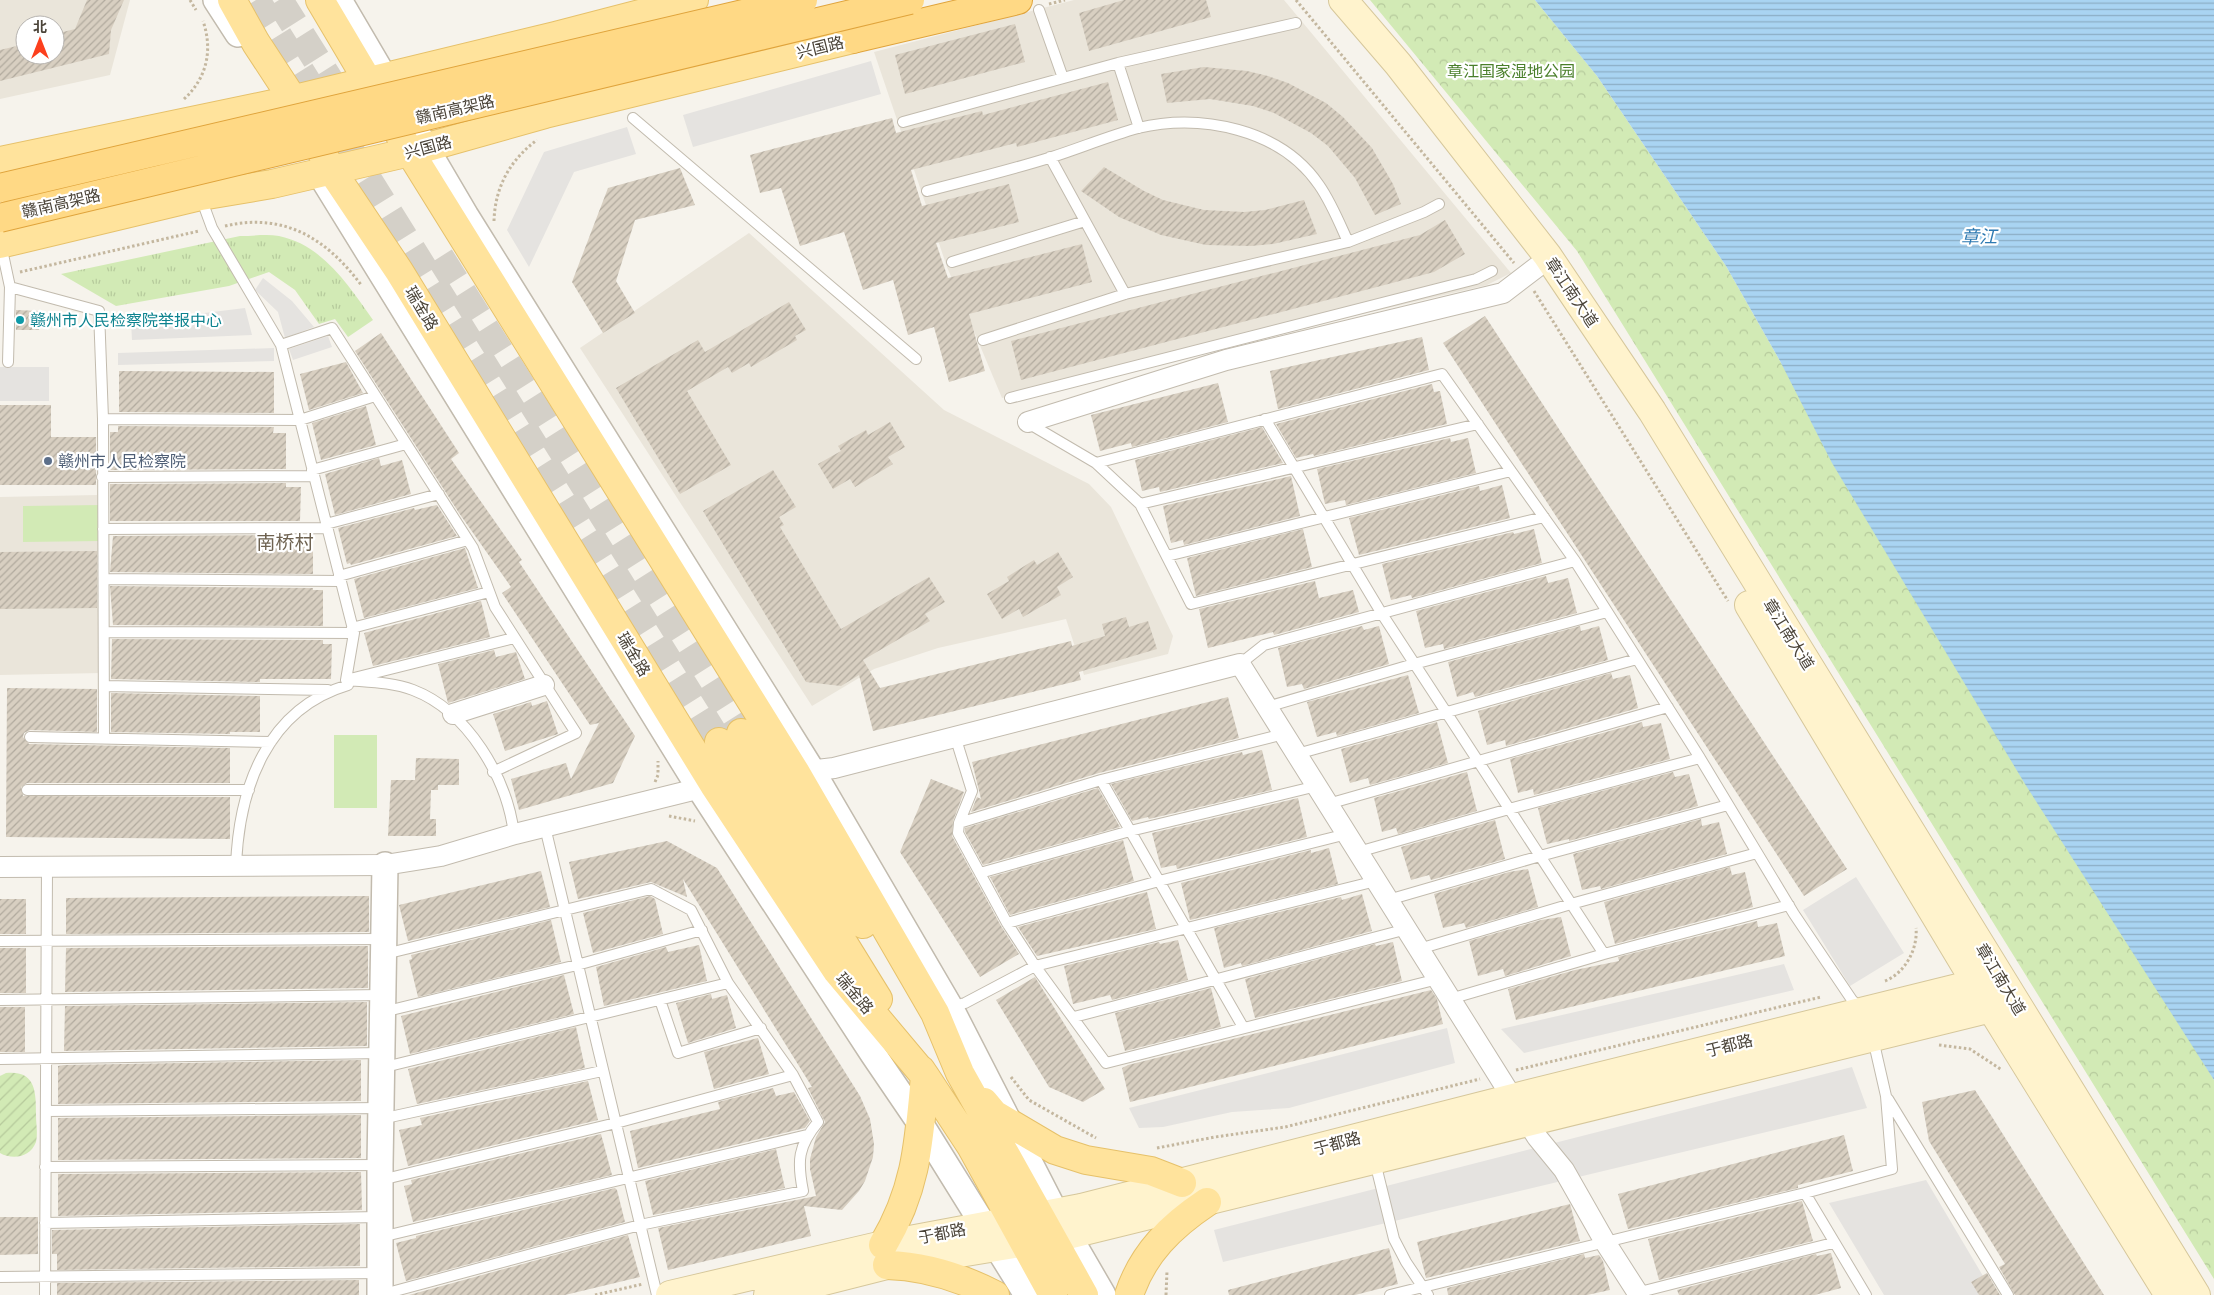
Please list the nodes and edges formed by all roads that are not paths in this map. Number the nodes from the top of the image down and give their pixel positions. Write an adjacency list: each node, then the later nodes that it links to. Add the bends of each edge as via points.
1 (216, 0): 20 (street)
2 (232, 0): 20 (main road, 瑞金路)
3 (320, 0): 18 (main road)
4 (339, 0): 18 (street)
5 (646, 0): 15 (main road)
6 (694, 0): 15 (main road)
7 (803, 0): 28 (highway, 赣南高架路, bridge)
8 (910, 0): 33 (highway, 赣南高架路, bridge)
9 (975, 0): 19 (main road, via 674,72)
10 (1323, 0): 36 (main road, 章江南大道, via 1388,75)
11 (1342, 0): 136 (main road, 章江南大道, via 1398,64 1553,263 1657,419)
12 (1034, 5): 14 (highway); 17 (lane)
13 (1296, 23): 16 (lane)
14 (853, 39): 19 (main road, 兴国路)
15 (497, 50): 18 (main road)
16 (1118, 63): 17 (lane); 23 (lane)
17 (1063, 78): 22 (lane)
18 (377, 79): 20 (main road); 24 (main road)
19 (613, 98): 24 (main road, 兴国路)
20 (285, 101): 26 (main road); 27 (main road, 瑞金路)
21 (633, 118): 42 (lane)
22 (903, 122)
23 (1139, 128): 25 (lane); 34 (lane, via 1193,122 1235,129 1280,146 1318,183)
24 (418, 150): 27 (main road, 兴国路); 94 (main road)
25 (1050, 158): 29 (lane); 32 (lane)
26 (0, 161)
27 (326, 172): 30 (main road, 兴国路); 98 (main road, 瑞金路, via 400,271)
28 (0, 188)
29 (928, 192)
30 (201, 196): 33 (main road, 兴国路); 41 (lane, via 212,228)
31 (1439, 204): 34 (lane)
32 (1085, 221): 35 (lane); 39 (lane)
33 (0, 235): 38 (lane)
34 (1348, 242): 39 (lane)
35 (952, 262)
36 (1537, 267): 49 (street, via 1503,293 1226,360); 136 (main road, 章江南大道, via 1634,413)
37 (1492, 271): 45 (lane, via 1476,279)
38 (10, 287): 43 (lane); 46 (lane, via 99,311)
39 (1125, 294): 40 (lane)
40 (983, 340)
41 (281, 345): 44 (lane, via 332,328); 48 (lane)
42 (916, 359)
43 (8, 362)
44 (375, 396): 48 (lane); 51 (lane)
45 (1010, 398)
46 (103, 419): 48 (lane); 56 (lane)
47 (1265, 419): 50 (lane, via 1442,374); 52 (lane); 53 (lane)
48 (300, 420): 55 (lane)
49 (1028, 422): 52 (lane)
50 (1478, 424): 53 (lane); 54 (lane)
51 (406, 444): 55 (lane); 57 (lane)
52 (1096, 462): 58 (lane)
53 (1294, 468): 58 (lane); 59 (lane)
54 (1511, 471): 59 (lane); 60 (lane)
55 (313, 473): 56 (lane); 61 (lane)
56 (102, 477): 62 (lane)
57 (439, 494): 61 (lane); 63 (lane)
58 (1140, 504): 64 (lane)
59 (1324, 517): 64 (lane); 66 (lane)
60 (1544, 517): 65 (lane); 66 (lane)
61 (327, 526): 62 (lane); 67 (lane)
62 (103, 528): 68 (lane)
63 (468, 540): 67 (lane); 69 (lane)
64 (1167, 556): 66 (lane, via 1191,604)
65 (1575, 561): 70 (lane); 71 (lane)
66 (1352, 564): 71 (lane)
67 (340, 578): 68 (lane); 72 (lane)
68 (104, 579): 73 (lane)
69 (489, 592): 72 (lane); 74 (lane, via 494,607)
70 (1607, 612): 75 (lane); 77 (lane)
71 (1382, 614): 76 (lane, via 1264,645); 77 (lane)
72 (353, 630): 73 (lane); 78 (lane)
73 (104, 632): 80 (lane)
74 (514, 638): 78 (lane); 79 (lane)
75 (1637, 659): 83 (lane); 84 (lane)
76 (1240, 664): 82 (street); 87 (street)
77 (1414, 664): 82 (lane); 84 (lane)
78 (346, 680): 81 (lane, via 348,685); 85 (lane, via 398,685 427,696)
79 (544, 684): 85 (street); 95 (lane, via 576,733)
80 (104, 686): 81 (lane); 89 (lane)
81 (331, 690): 90 (lane, via 300,708)
82 (1267, 707): 86 (street)
83 (1668, 707): 92 (lane); 93 (lane)
84 (1446, 712): 91 (lane); 93 (lane)
85 (453, 714): 95 (lane, via 476,742)
86 (1284, 734): 91 (street); 96 (lane)
87 (955, 736): 94 (street, via 834,768); 104 (lane, via 972,791)
88 (30, 737): 89 (lane)
89 (104, 738): 90 (lane)
90 (271, 742): 100 (lane)
91 (1297, 754): 97 (street)
92 (1700, 758): 102 (lane); 103 (lane)
93 (1478, 760): 101 (lane); 103 (lane)
94 (803, 771): 144 (main road)
95 (494, 772): 107 (lane)
96 (1101, 780): 104 (lane); 106 (lane)
97 (1317, 786): 101 (street); 106 (lane)
98 (707, 787): 105 (street); 157 (main road, 瑞金路, via 837,971); 164 (street, via 872,1054)
99 (27, 790): 100 (lane)
100 (249, 790): 113 (lane, via 241,821)
101 (1328, 804): 108 (street)
102 (1728, 805): 110 (lane); 111 (lane)
103 (1509, 809): 109 (lane); 111 (lane)
104 (959, 823): 116 (lane, via 958,833)
105 (545, 826): 107 (street); 122 (lane)
106 (1130, 831): 116 (lane); 117 (lane)
107 (514, 834): 112 (street, via 441,856)
108 (1347, 834): 109 (street); 117 (lane)
109 (1358, 852): 118 (street)
110 (1757, 853): 120 (lane); 121 (lane)
111 (1540, 856): 119 (lane); 120 (lane)
112 (385, 865): 113 (street); 129 (street)
113 (236, 866): 115 (street)
114 (0, 867): 115 (street)
115 (47, 868): 128 (lane)
116 (980, 873): 123 (lane)
117 (1159, 881): 123 (lane); 124 (lane)
118 (1376, 881): 119 (street); 124 (lane)
119 (1388, 900): 126 (street)
120 (1571, 904): 130 (lane); 131 (lane)
121 (1789, 905): 131 (lane); 145 (lane)
122 (565, 910): 125 (lane, via 651,889 692,910); 129 (lane); 132 (lane)
123 (1007, 923): 133 (lane)
124 (1186, 929): 133 (lane); 134 (lane)
125 (702, 930): 132 (lane); 137 (lane)
126 (1407, 930): 130 (street); 134 (lane)
127 (0, 941): 128 (lane)
128 (47, 941): 129 (lane); 138 (lane)
129 (384, 946): 142 (street)
130 (1419, 949): 135 (street)
131 (1604, 954): 139 (lane)
132 (577, 965): 142 (lane); 146 (lane)
133 (1035, 966): 144 (lane, via 965,1002); 147 (lane)
134 (1215, 979): 147 (lane); 148 (lane)
135 (1438, 979): 139 (street); 148 (lane)
136 (1989, 980): 143 (main road, 章江南大道); 145 (main road, 于都路)
137 (728, 984): 141 (lane); 149 (lane)
138 (46, 999): 140 (lane); 142 (lane); 151 (lane)
139 (1450, 999): 159 (street)
140 (0, 1000)
141 (660, 1000): 146 (lane); 149 (lane, via 678,1053)
142 (382, 1004): 153 (street)
143 (2003, 1005): 150 (main road, 于都路); 201 (main road, 章江南大道); 202 (main road, 章江南大道)
144 (942, 1010): 155 (main road); 165 (street)
145 (1863, 1012): 159 (main road, 于都路)
146 (590, 1018): 153 (lane); 154 (lane)
147 (1074, 1018): 148 (lane, via 1106,1063)
148 (1243, 1027)
149 (760, 1028): 156 (lane)
150 (1872, 1037): 158 (lane); 162 (main road, 于都路)
151 (46, 1058): 152 (lane); 153 (lane); 160 (lane)
152 (0, 1059)
153 (381, 1060): 161 (street)
154 (602, 1071): 161 (lane); 163 (lane)
155 (960, 1073): 157 (main road, via 730,738); 165 (main road, via 994,1114); 176 (main road)
156 (793, 1075): 163 (lane); 166 (lane, via 818,1122)
157 (925, 1076): 164 (main road); 178 (main road, 瑞金路, via 971,1146)
158 (1886, 1096): 172 (lane, via 1892,1168); 200 (lane)
159 (1513, 1098): 162 (street); 171 (main road, 于都路)
160 (46, 1111): 161 (lane); 168 (lane)
161 (380, 1113): 169 (street)
162 (1527, 1121): 167 (main road, 于都路); 180 (street, via 1564,1170)
163 (616, 1123): 169 (lane); 170 (lane)
164 (920, 1123): 179 (street); 182 (main road, via 912,1179)
165 (1010, 1125): 171 (main road, via 1055,1150 1086,1160 1151,1172); 176 (street)
166 (807, 1135): 170 (lane); 175 (lane, via 798,1168 803,1191)
167 (1374, 1158): 173 (main road, 于都路); 186 (lane, via 1394,1239)
168 (45, 1167): 169 (lane); 174 (lane)
169 (380, 1172): 177 (street)
170 (628, 1178): 175 (lane); 177 (lane)
171 (1182, 1183): 176 (main road, 于都路)
172 (1805, 1194): 180 (lane); 181 (lane)
173 (1207, 1202): 176 (main road, 于都路); 197 (main road, via 1171,1228 1157,1243 1136,1276)
174 (45, 1223): 177 (lane); 183 (lane)
175 (640, 1225): 185 (lane); 189 (lane)
176 (1054, 1226): 178 (main road, 于都路); 195 (main road); 196 (street)
177 (381, 1227): 185 (street)
178 (1018, 1231): 179 (main road, 于都路); 194 (main road, 瑞金路)
179 (991, 1235): 182 (main road, 于都路); 193 (street)
180 (1605, 1242): 186 (lane); 187 (street)
181 (1833, 1243): 187 (lane); 199 (lane)
182 (885, 1255): 190 (main road, 于都路); 191 (main road, 于都路); 192 (main road, via 910,1266 957,1277)
183 (45, 1276): 184 (lane); 185 (lane); 188 (lane)
184 (0, 1277)
185 (381, 1287)
186 (1426, 1291): 198 (lane)
187 (1635, 1294)
188 (45, 1295)
189 (657, 1295)
190 (670, 1295)
191 (768, 1295)
192 (995, 1295)
193 (1027, 1295)
194 (1053, 1295)
195 (1084, 1295)
196 (1103, 1295)
197 (1129, 1295)
198 (1390, 1295)
199 (1866, 1295)
200 (2008, 1295)
201 (2169, 1295)
202 (2196, 1295)

